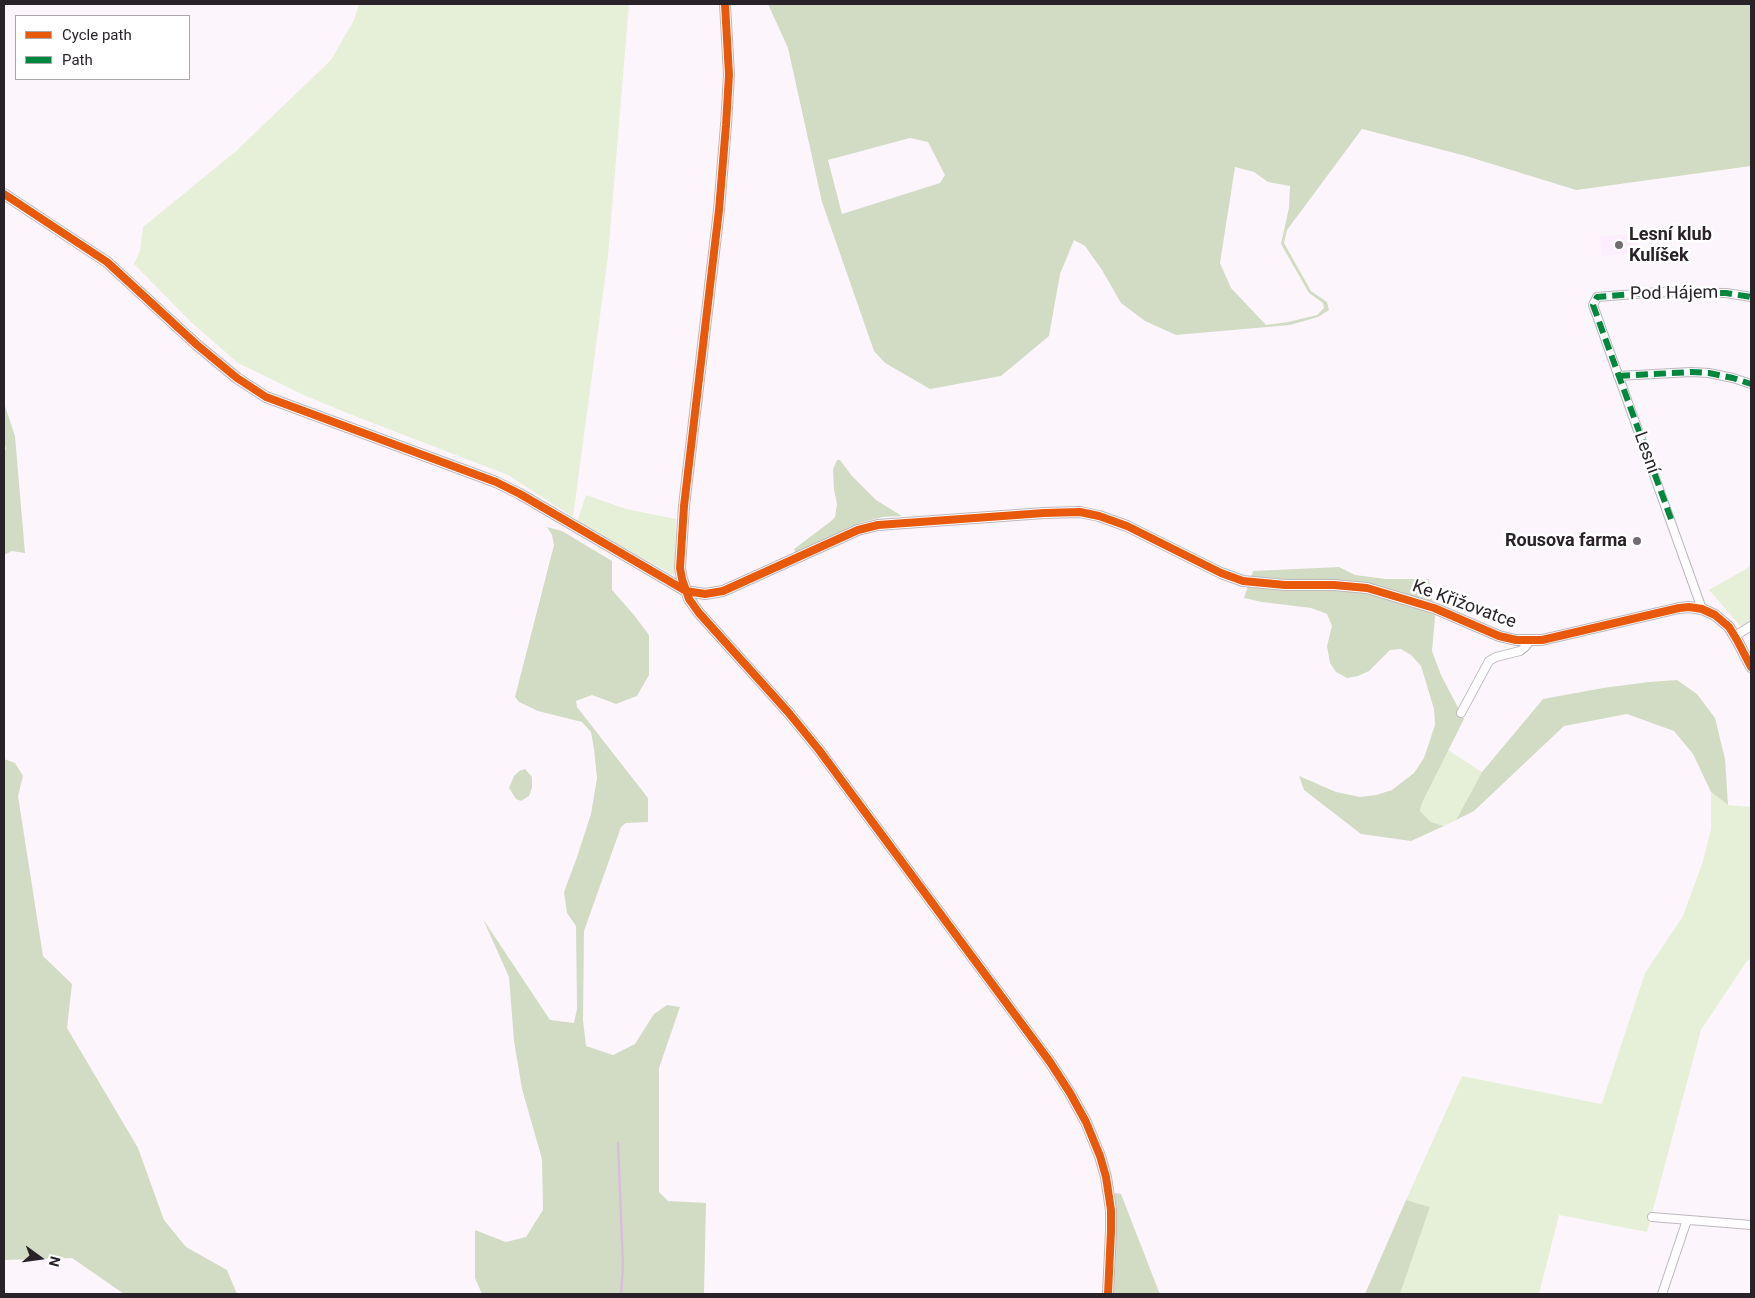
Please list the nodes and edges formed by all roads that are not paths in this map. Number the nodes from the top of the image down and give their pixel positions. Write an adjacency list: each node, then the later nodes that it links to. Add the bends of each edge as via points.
1 (725, 4): 7 (street, via 729,74 726,125 684,506 680,568)
2 (4, 194): 7 (street, via 107,262 197,345 266,397 512,490)
3 (1597, 297): 4 (street, Pod Hájem, via 1660,292 1726,293); 5 (street, Lesní, via 1594,305)
4 (1751, 297)
5 (1618, 376): 6 (street, via 1708,373); 8 (street, Lesní)
6 (1751, 384)
7 (686, 591): 11 (street, Ke Křižovatce, via 705,594 723,591 858,530 878,525 1080,512 1127,526 1243,581 1367,588 1434,608 1508,639); 17 (street, via 699,613 819,750 1070,1093 1086,1122 1106,1177 1111,1224)
8 (1702, 609): 10 (street, via 1718,617); 11 (street, Ke Křižovatce, via 1672,609)
9 (1751, 626): 10 (street)
10 (1735, 636): 12 (street)
11 (1530, 641): 13 (street, via 1520,651 1489,661)
12 (1751, 667)
13 (1461, 713)
14 (1652, 1217): 15 (street)
15 (1686, 1220): 16 (street); 18 (street)
16 (1751, 1225)
17 (1108, 1294)
18 (1662, 1294)

